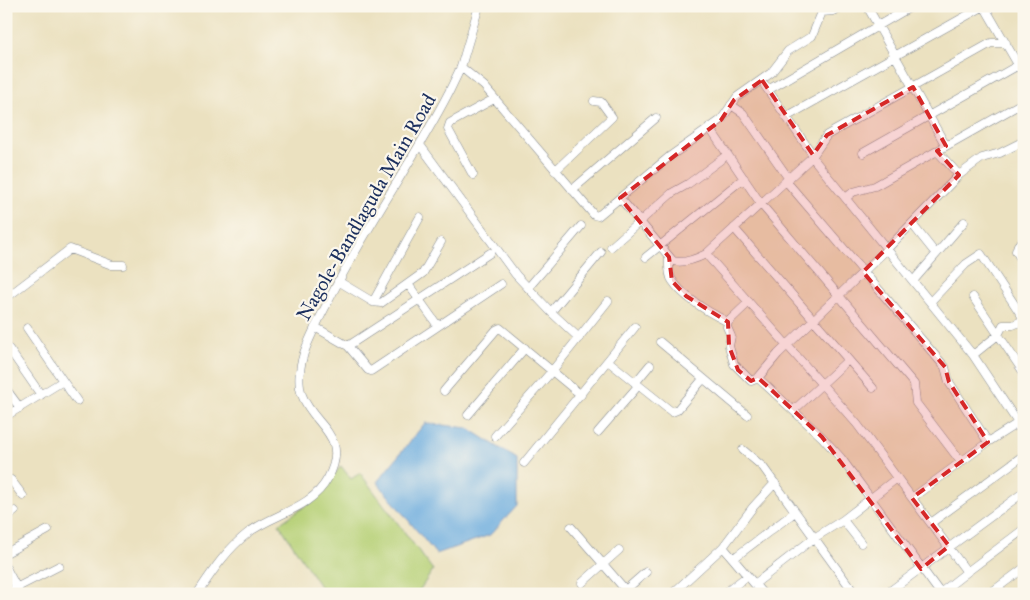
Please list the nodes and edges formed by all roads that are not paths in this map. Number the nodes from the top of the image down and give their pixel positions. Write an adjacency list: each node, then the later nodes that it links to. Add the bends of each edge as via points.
1 (479, 6): 9 (street, Nagole-Bandlaguda Main Road)
2 (843, 6): 11 (street, via 822,12 812,36 788,51)
3 (867, 6): 5 (street)
4 (912, 6): 5 (street)
5 (878, 26): 7 (street); 13 (street)
6 (1006, 43): 7 (street, via 984,6); 8 (street); 12 (street, via 990,43)
7 (895, 55): 12 (street); 19 (street)
8 (1021, 64): 10 (street); 18 (street)
9 (461, 67): 14 (street, via 478,80); 23 (street, Nagole-Bandlaguda Main Road)
10 (1024, 75)
11 (762, 80): 13 (street); 17 (street)
12 (913, 87): 18 (street); 28 (street, via 826,135)
13 (768, 90): 19 (street)
14 (494, 99): 29 (street); 31 (street, via 450,123 448,129)
15 (594, 101): 29 (street, via 601,102 612,117)
16 (1024, 102): 24 (street)
17 (731, 105): 21 (street, via 721,120); 33 (street, via 743,113)
18 (929, 115): 24 (street); 26 (street)
19 (786, 117): 28 (street)
20 (656, 118): 34 (street)
21 (709, 127): 27 (street); 35 (street)
22 (1024, 141): 30 (street, via 982,158)
23 (420, 145): 59 (street, Nagole-Bandlaguda Main Road, via 375,214); 62 (street)
24 (946, 146): 25 (street)
25 (937, 151): 30 (street); 36 (street)
26 (863, 153)
27 (727, 155): 32 (street); 39 (street, via 672,193)
28 (812, 156): 33 (street); 36 (street)
29 (555, 171): 34 (street)
30 (959, 174): 41 (street)
31 (473, 175)
32 (744, 178): 37 (street); 46 (street)
33 (787, 180): 37 (street); 57 (street)
34 (572, 190): 35 (street, via 598,216)
35 (620, 198): 39 (street)
36 (846, 198): 48 (street)
37 (761, 204): 43 (street); 63 (street)
38 (420, 217): 68 (street)
39 (640, 221): 46 (street); 47 (street)
40 (964, 222): 52 (street)
41 (912, 224): 48 (street); 52 (street)
42 (580, 226): 62 (street)
43 (734, 228): 51 (street); 72 (street)
44 (1024, 240): 55 (street, via 1016,251)
45 (441, 242): 60 (street, via 426,270)
46 (660, 244): 53 (street); 54 (street)
47 (611, 247)
48 (888, 248): 57 (street); 58 (street)
49 (601, 252): 71 (street)
50 (490, 253): 66 (street)
51 (706, 254): 54 (street, via 679,263); 70 (street)
52 (936, 254): 58 (street)
53 (646, 257)
54 (669, 257): 74 (street, via 672,280 686,296)
55 (1024, 264)
56 (123, 265): 65 (street, via 112,265 70,250)
57 (863, 272): 63 (street); 112 (street, via 945,367 949,382)
58 (914, 280): 67 (street)
59 (338, 282): 68 (street); 77 (street, Nagole-Bandlaguda Main Road)
60 (408, 284): 66 (street); 68 (street, via 381,303)
61 (501, 284): 75 (street)
62 (528, 288): 71 (street)
63 (838, 296): 72 (street); 115 (street, via 914,384 916,403)
64 (973, 297): 79 (street)
65 (6, 298)
66 (420, 299): 75 (street); 83 (street)
67 (931, 301): 73 (street, via 966,264 981,254); 86 (street)
68 (374, 302)
69 (608, 302): 80 (street)
70 (749, 302): 74 (street); 82 (street)
71 (551, 312): 80 (street)
72 (813, 320): 82 (street); 87 (street)
73 (1024, 320): 79 (street, via 1003,325)
74 (728, 322): 92 (street, via 734,364 751,381)
75 (438, 326): 83 (street, via 371,370)
76 (635, 326): 88 (street)
77 (315, 327): 83 (street); 153 (street, Nagole-Bandlaguda Main Road, via 303,354 300,383 307,404 333,440 331,473 321,488 304,502 250,532 228,550)
78 (27, 328): 94 (street)
79 (998, 335): 86 (street); 91 (street)
80 (579, 338): 90 (street)
81 (660, 342): 93 (street)
82 (787, 345): 92 (street); 96 (street)
83 (348, 346)
84 (9, 348): 100 (street)
85 (525, 348): 90 (street); 99 (street, via 498,328); 105 (street)
86 (973, 355): 108 (street)
87 (848, 360): 96 (street); 97 (street)
88 (608, 361): 95 (street); 101 (street)
89 (650, 366): 95 (street)
90 (552, 371): 101 (street); 111 (street)
91 (1024, 372)
92 (758, 378): 104 (street)
93 (703, 379): 95 (street, via 674,412); 106 (street)
94 (63, 381): 100 (street); 102 (street)
95 (636, 384): 109 (street)
96 (821, 384): 104 (street); 117 (street, via 857,424)
97 (873, 388)
98 (6, 389): 103 (street)
99 (444, 391)
100 (41, 395): 103 (street)
101 (581, 396): 116 (street)
102 (77, 401)
103 (20, 408): 107 (street)
104 (794, 410): 123 (street, via 841,458)
105 (468, 415)
106 (747, 415)
107 (6, 416)
108 (1021, 421): 110 (street); 112 (street)
109 (598, 432)
110 (1024, 432)
111 (495, 436)
112 (988, 442): 115 (street)
113 (743, 450): 119 (street, via 763,467)
114 (1024, 455): 128 (street)
115 (961, 462): 122 (street)
116 (524, 463)
117 (897, 478): 122 (street); 123 (street)
118 (6, 479): 121 (street, via 11,480)
119 (775, 483): 125 (street); 135 (street)
120 (1024, 492): 134 (street)
121 (23, 496)
122 (912, 498): 128 (street)
123 (870, 499): 127 (street); 142 (street)
124 (15, 511): 126 (street)
125 (795, 512): 132 (street); 138 (street)
126 (6, 518)
127 (843, 520): 132 (street); 133 (street)
128 (931, 523): 134 (street)
129 (571, 527): 139 (street)
130 (1024, 529): 145 (street)
131 (48, 530): 137 (street)
132 (814, 538): 148 (street); 157 (street)
133 (861, 543)
134 (949, 546): 142 (street); 145 (street)
135 (723, 547): 138 (street); 154 (street)
136 (619, 550): 139 (street)
137 (6, 553)
138 (734, 558): 146 (street)
139 (604, 565): 147 (street); 150 (street)
140 (59, 566): 149 (street)
141 (6, 568): 149 (street)
142 (921, 568): 152 (street); 158 (street)
143 (1024, 568): 159 (street)
144 (646, 572): 150 (street)
145 (967, 572): 152 (street)
146 (747, 576): 148 (street); 155 (street)
147 (582, 583)
148 (756, 584): 156 (street)
149 (18, 591): 151 (street)
150 (625, 592)
151 (6, 593)
152 (940, 593)
153 (197, 594)
154 (672, 594)
155 (724, 594)
156 (763, 594)
157 (855, 594)
158 (886, 594)
159 (989, 594)

